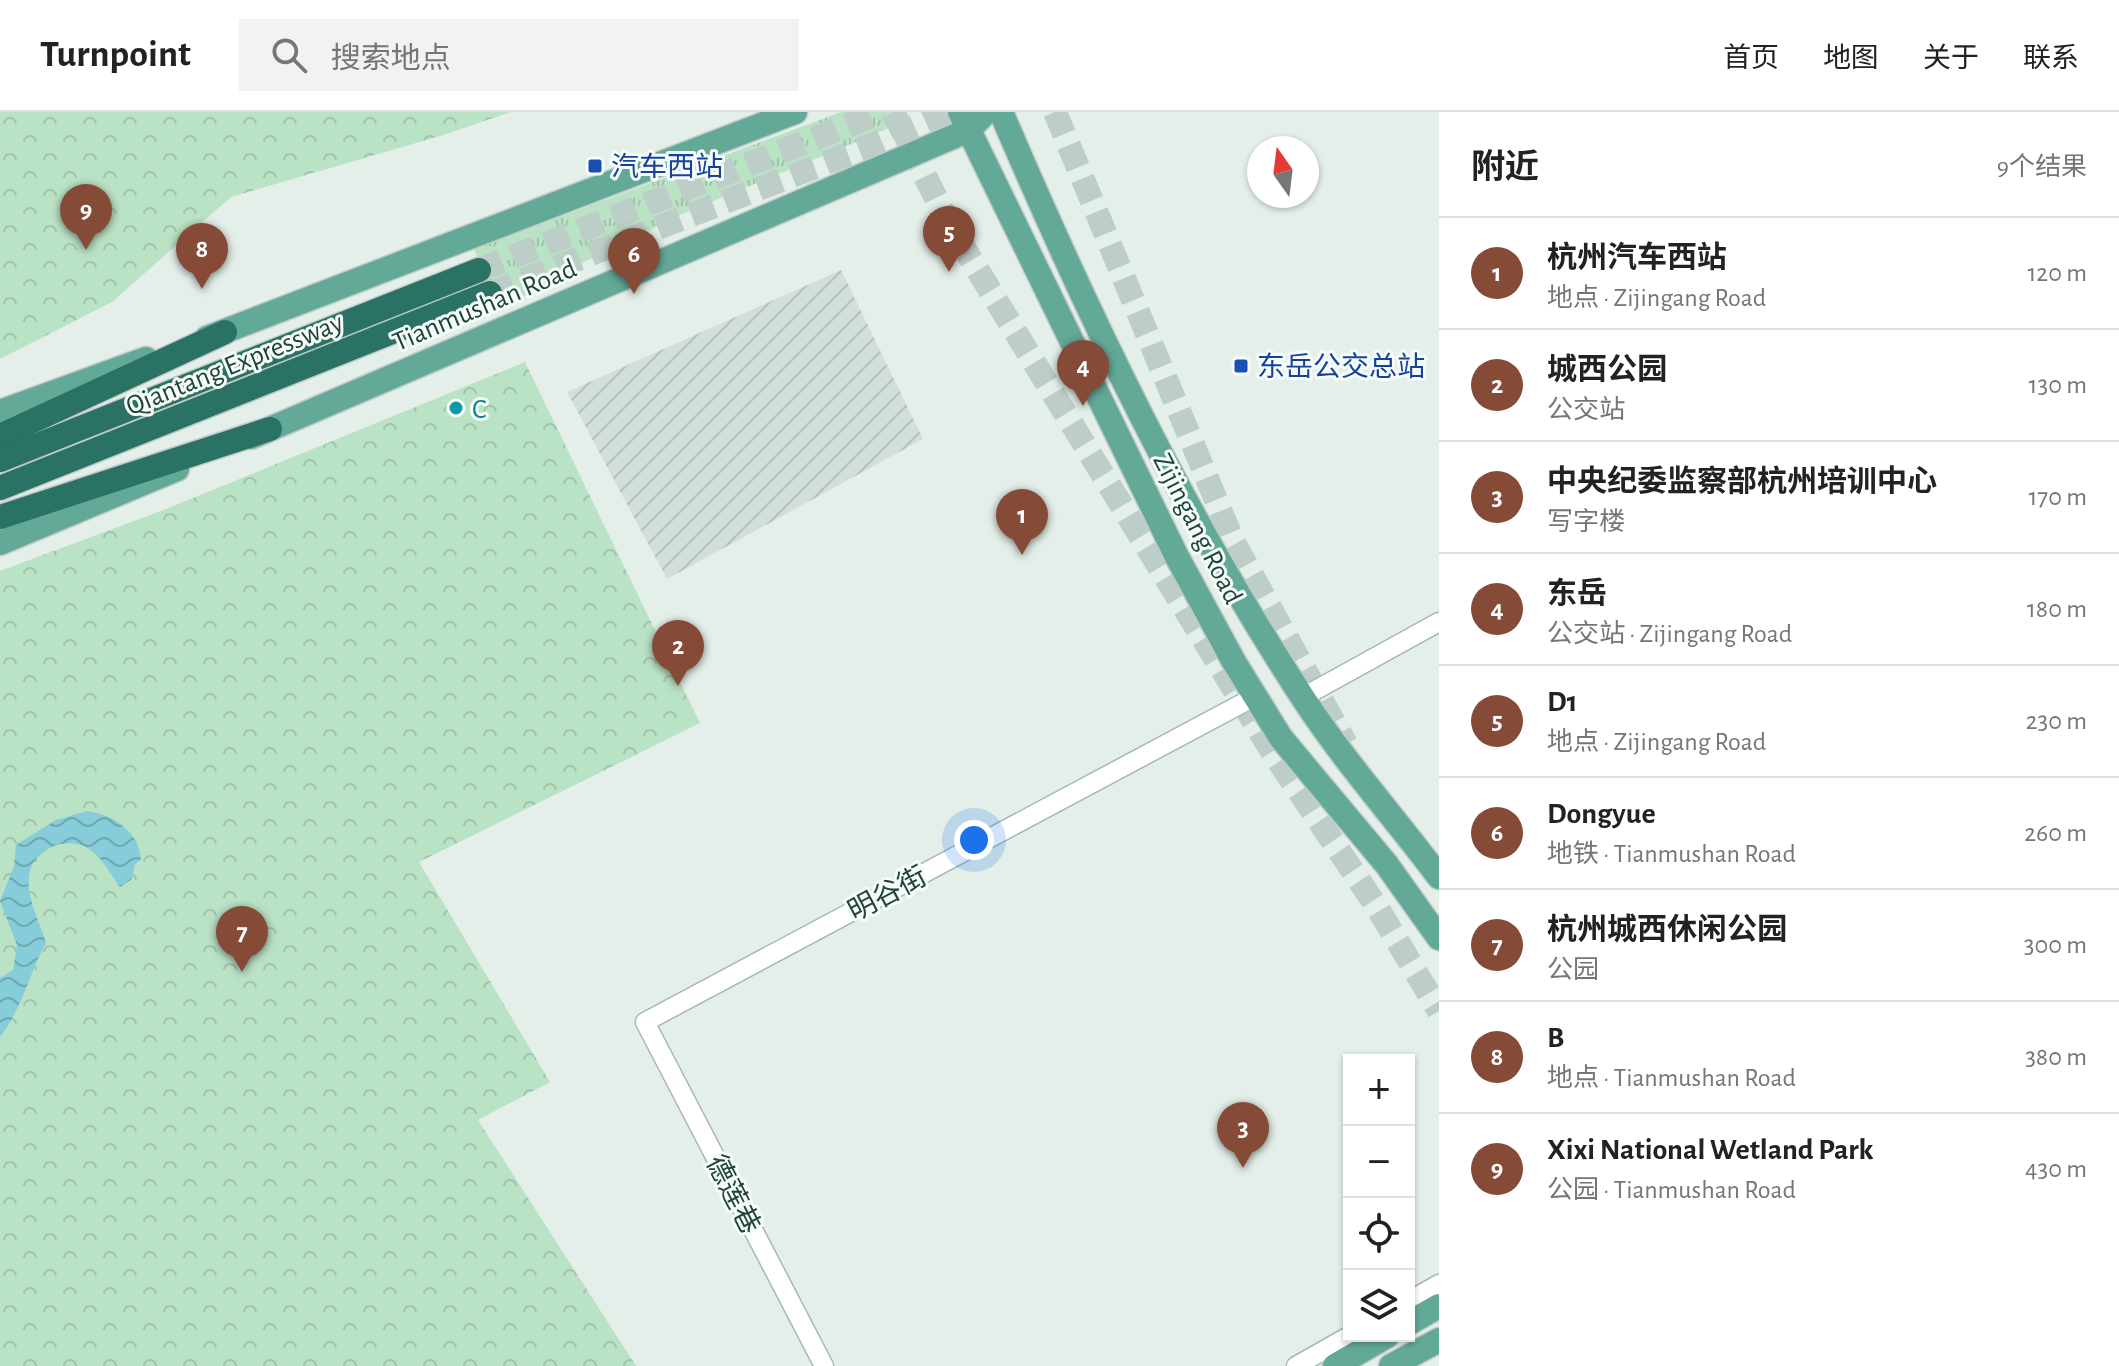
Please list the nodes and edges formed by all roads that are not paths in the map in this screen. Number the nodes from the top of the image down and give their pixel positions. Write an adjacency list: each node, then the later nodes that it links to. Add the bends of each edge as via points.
1 (795, 112): 6 (main road)
2 (1001, 112): 16 (main road, Zijingang Road, via 1140,410 1217,555)
3 (972, 118): 8 (main road, Tianmushan Road); 15 (main road, Zijingang Road, via 1176,555)
4 (479, 270): 10 (highway, Qiantang Expressway)
5 (490, 293): 11 (highway, Qiantang Expressway)
6 (225, 332): 7 (main road); 9 (highway)
7 (0, 412)
8 (270, 429): 12 (highway); 13 (main road, Tianmushan Road)
9 (0, 436)
10 (0, 460)
11 (0, 488)
12 (0, 517)
13 (0, 543)
14 (1439, 622): 16 (street)
15 (1256, 696): 18 (main road, Zijingang Road, via 1281,738 1387,865); 19 (street, 明谷街)
16 (1303, 697): 17 (main road, Zijingang Road, via 1344,758)
17 (1439, 877)
18 (1439, 938)
19 (645, 1022): 27 (street, 德莲巷)
20 (1439, 1284): 21 (street)
21 (1415, 1298)
22 (1439, 1306): 23 (main road)
23 (1415, 1320)
24 (1343, 1339): 28 (street)
25 (1439, 1340): 30 (main road)
26 (1377, 1342): 29 (main road)
27 (824, 1366)
28 (1296, 1366)
29 (1335, 1366)
30 (1391, 1366)

